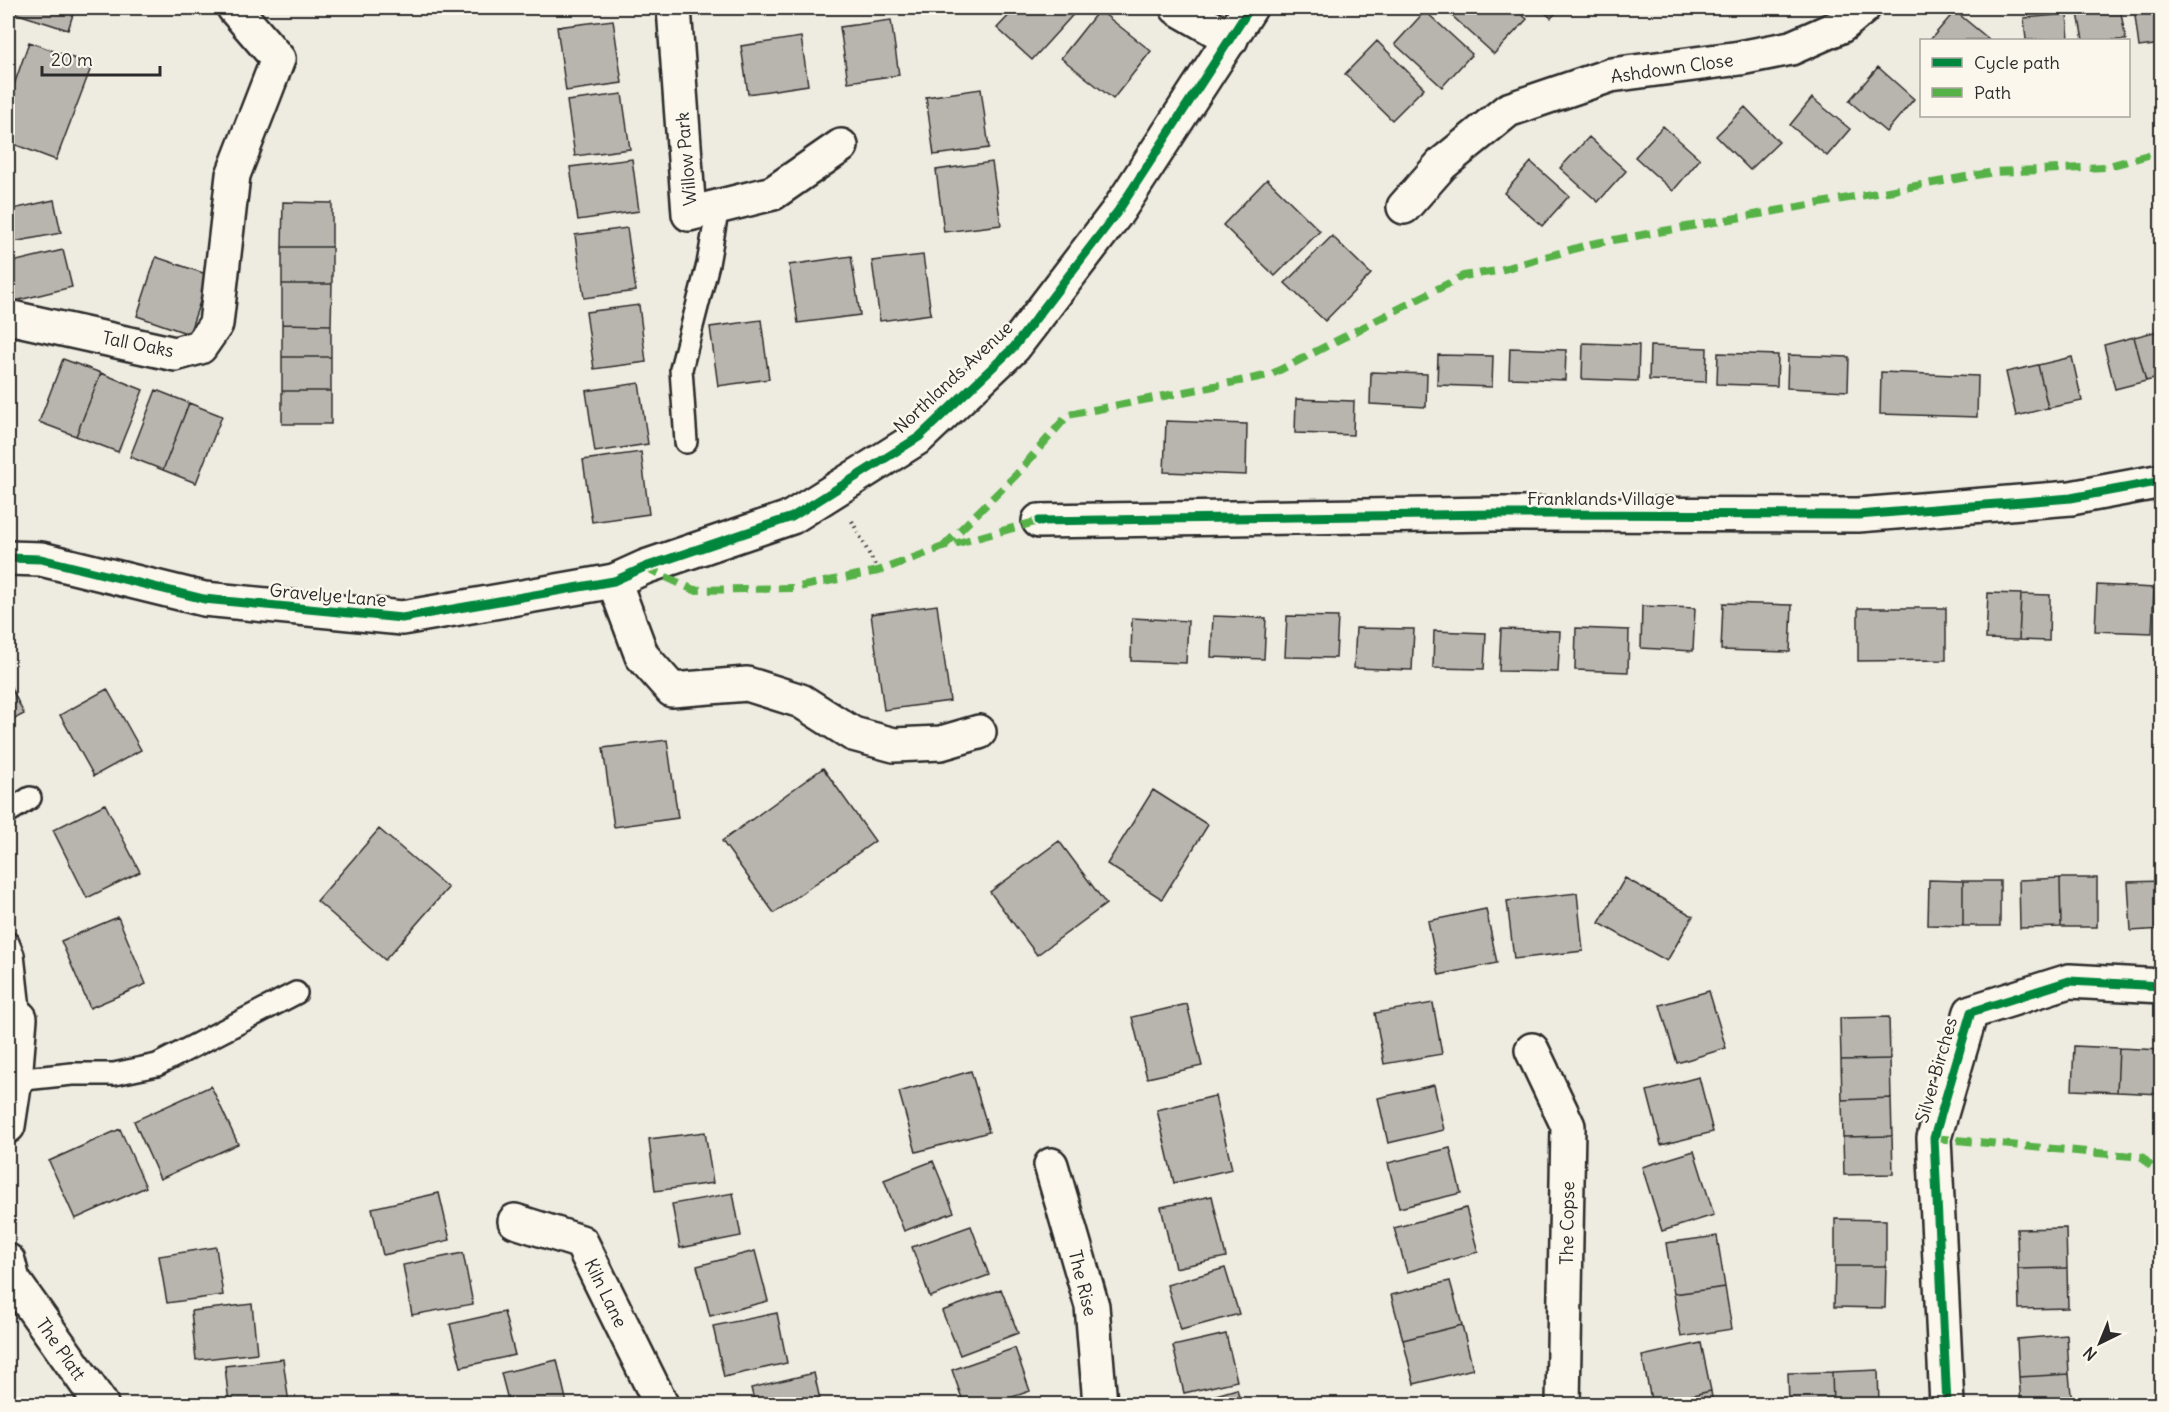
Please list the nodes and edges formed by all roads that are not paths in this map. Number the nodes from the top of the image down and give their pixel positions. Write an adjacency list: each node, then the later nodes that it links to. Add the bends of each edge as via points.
1 (234, 8): 10 (street, Tall Oaks, via 278,59 233,175 216,324 200,347 175,354)
2 (674, 8): 8 (street, Willow Park, via 689,214)
3 (1177, 8): 6 (street)
4 (1250, 8): 6 (street, Northlands Avenue)
5 (1863, 8): 9 (street, Ashdown Close, via 1841,26 1791,48 1611,75 1508,110 1442,164)
6 (1231, 39): 15 (street, Northlands Avenue, via 1118,211 1014,347 919,437 792,517)
7 (841, 146): 8 (street, Willow Park, via 773,193)
8 (718, 207): 11 (lane, via 681,369)
9 (1404, 207)
10 (8, 317)
11 (686, 441)
12 (2162, 481): 13 (street, Franklands Village, via 2071,498 1858,515 1495,514)
13 (1039, 521)
14 (8, 558): 16 (street, Gravelye Lane, via 41,559 204,599 402,618)
15 (645, 567): 16 (street, Gravelye Lane)
16 (614, 581): 17 (street, via 642,656 672,690 747,684 801,700 853,734 894,745 940,743)
17 (979, 732)
18 (30, 798): 19 (lane)
19 (8, 812)
20 (8, 943): 23 (lane)
21 (2162, 986): 34 (street, Silver Birches, via 2069,981 1971,1012 1934,1138)
22 (296, 993): 25 (lane, via 157,1065 114,1074)
23 (20, 1018): 25 (street)
24 (1532, 1050): 33 (street, The Copse, via 1568,1126)
25 (15, 1080): 26 (street)
26 (8, 1126)
27 (1051, 1165): 32 (street, The Rise, via 1092,1306)
28 (515, 1221): 31 (street, Kiln Lane, via 581,1242)
29 (8, 1261): 30 (street, The Platt, via 13,1280)
30 (100, 1404)
31 (661, 1404)
32 (1100, 1404)
33 (1563, 1404)
34 (1947, 1404)

